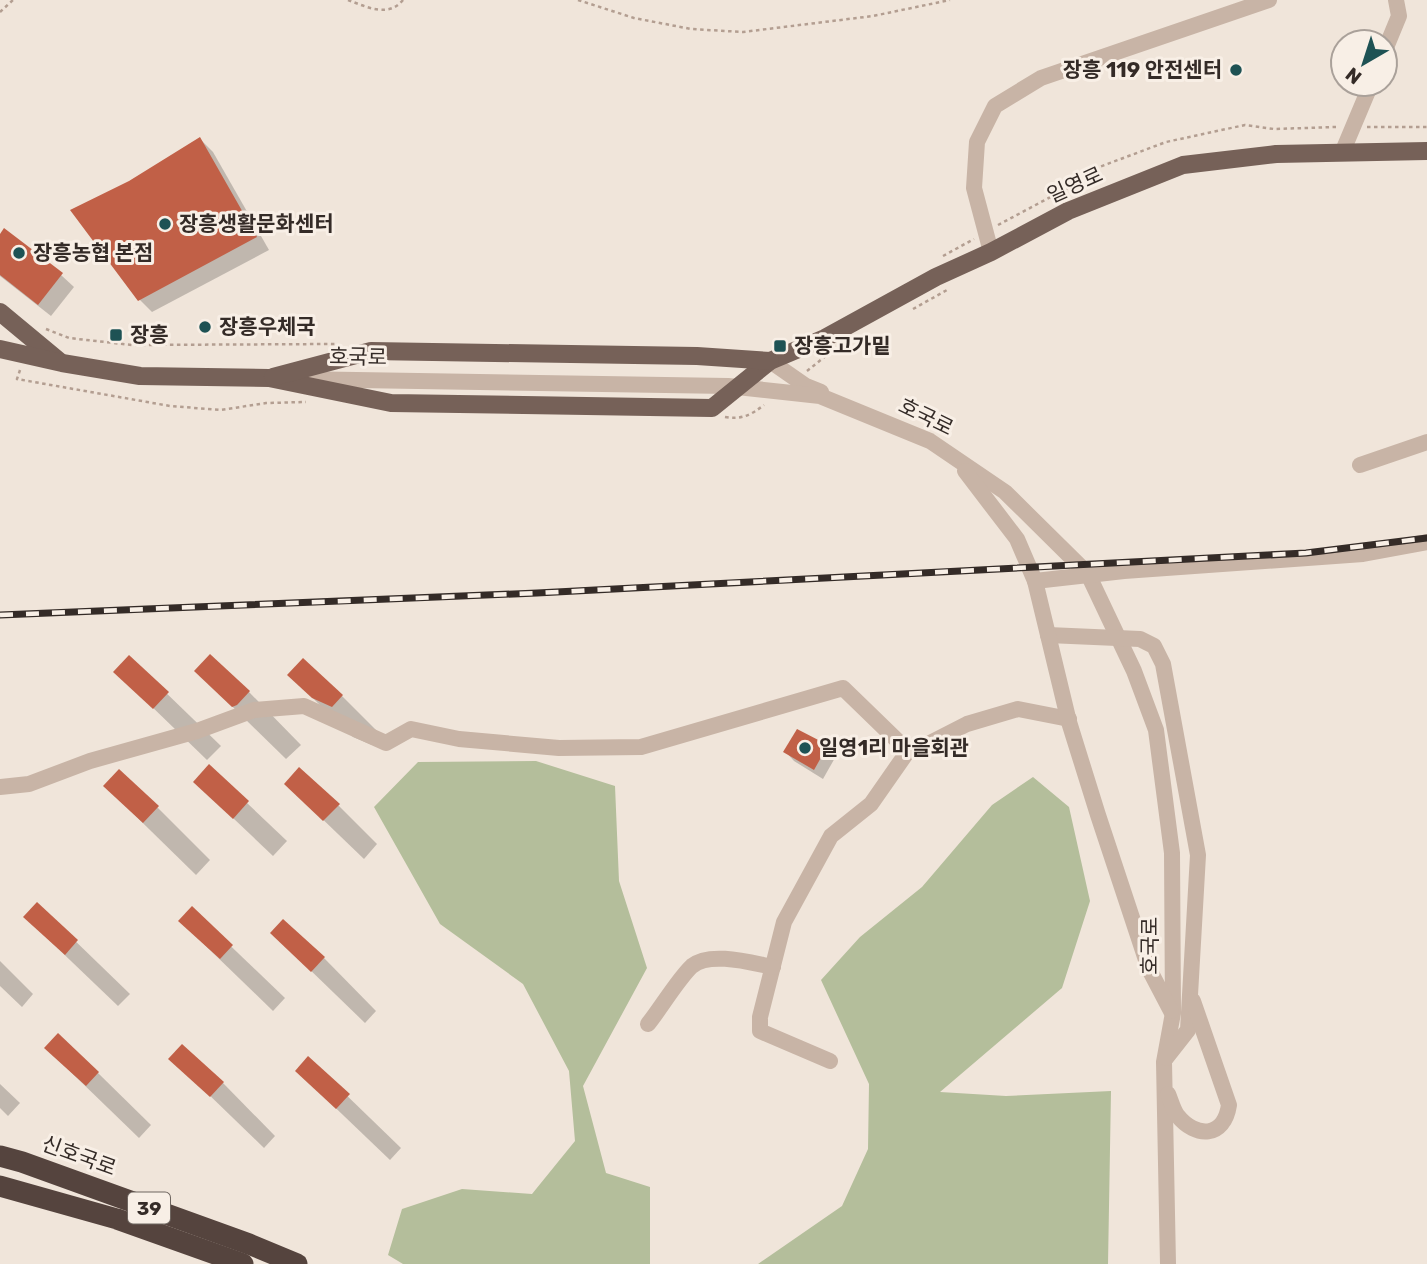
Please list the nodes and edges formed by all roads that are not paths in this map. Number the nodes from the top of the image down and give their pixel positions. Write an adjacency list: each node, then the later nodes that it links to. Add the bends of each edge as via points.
1 (1269, 0): 7 (street, via 1041,78 995,106 977,142 974,188)
2 (1396, 0): 3 (street, via 1399,16)
3 (1394, 28)
4 (1365, 98): 6 (street)
5 (1427, 151): 6 (main road, 일영로)
6 (1342, 153): 7 (main road, 일영로, via 1276,154 1183,165 1068,211)
7 (991, 252): 10 (main road, 일영로, via 825,338)
8 (0, 312): 11 (main road)
9 (0, 349): 11 (main road, 호국로)
10 (770, 361): 12 (main road, via 371,351); 12 (main road, via 712,408 391,403); 16 (street, via 806,386 855,405 957,461 1017,539)
11 (62, 363): 12 (main road, 호국로, via 140,376)
12 (268, 378): 23 (street, 호국로, via 728,386 820,396 930,441 1004,492 1088,574 1156,730 1172,853)
13 (1427, 442): 14 (street)
14 (1360, 465)
15 (1427, 542): 16 (street, via 1363,554)
16 (1035, 581): 17 (street)
17 (1048, 635): 18 (street); 22 (street, via 1140,639 1154,646 1163,664 1198,855)
18 (1069, 719): 19 (street, via 1018,709 967,724); 23 (street, via 1149,970)
19 (908, 751): 20 (street, via 843,688 641,747 559,748 459,739 411,729 386,743 304,706 254,710 29,784); 21 (street, via 870,804 831,836 784,922)
20 (0, 787)
21 (773, 967): 24 (street, via 710,959 693,965); 25 (street, via 760,1031)
22 (1190, 992): 26 (street, via 1188,1030); 27 (street, via 1229,1105 1227,1118 1211,1131 1191,1129 1176,1113)
23 (1172, 1013): 26 (street, 호국로)
24 (649, 1024)
25 (831, 1061)
26 (1164, 1062): 27 (street, 호국로)
27 (1164, 1085): 32 (street, 호국로)
28 (0, 1156): 31 (highway, 신호국로 / 39)
29 (0, 1186): 30 (highway, 39, via 117,1219)
30 (243, 1264)
31 (297, 1264)
32 (1168, 1264)

